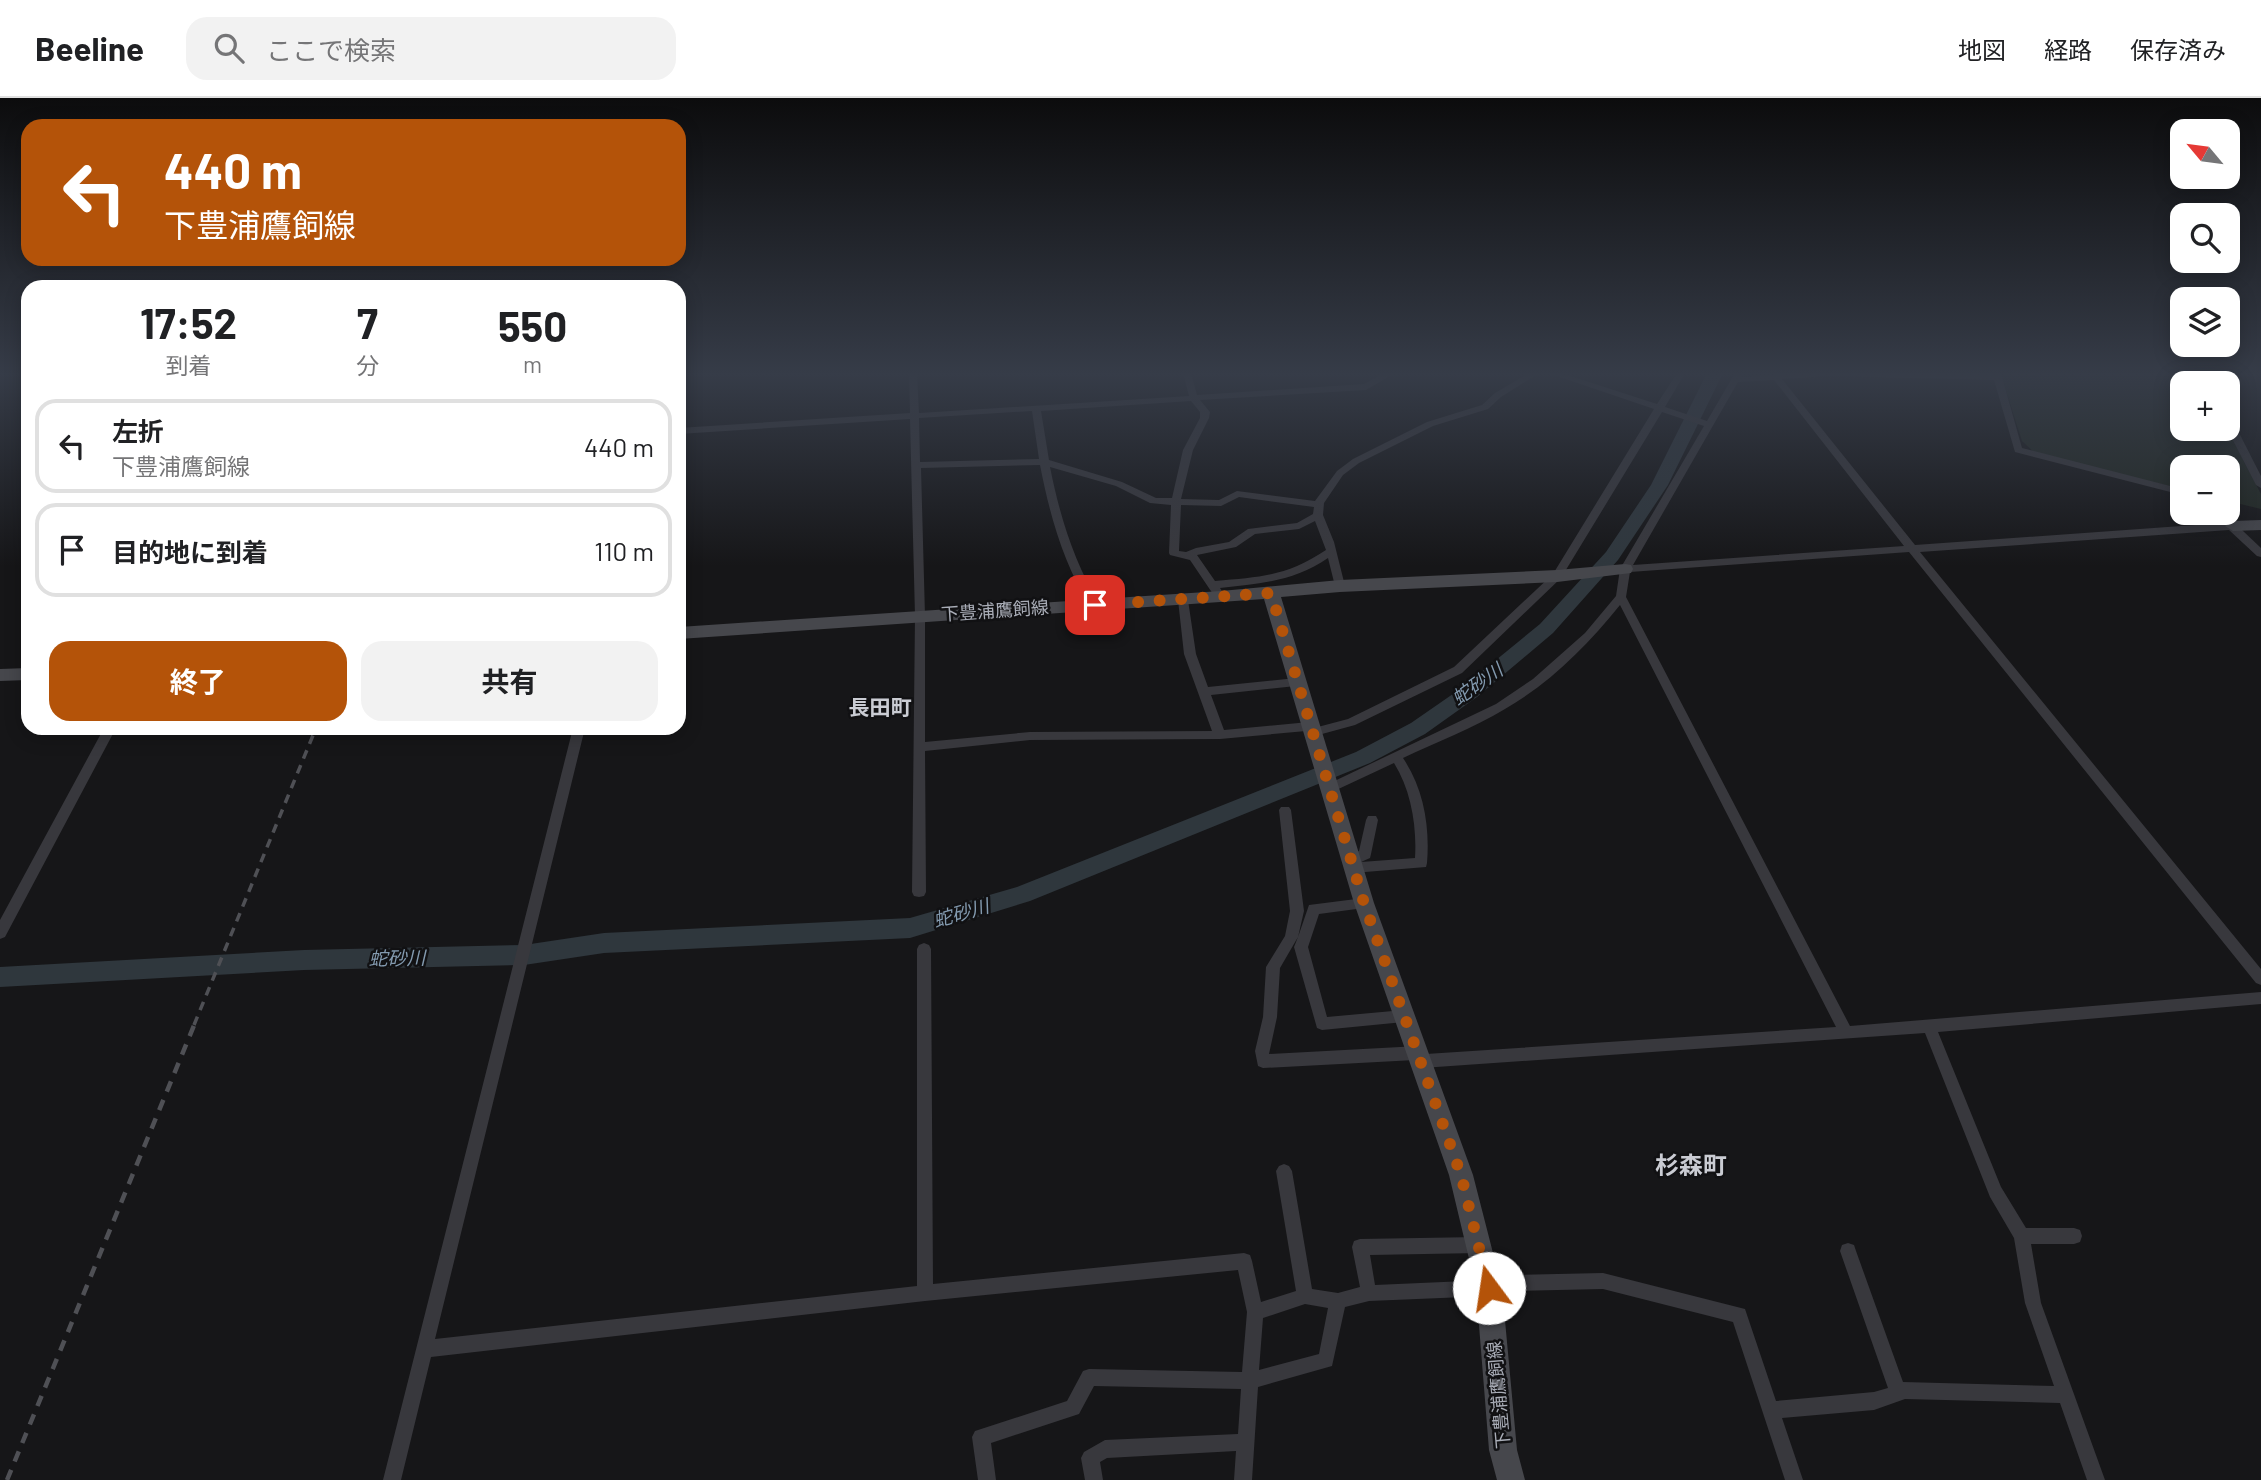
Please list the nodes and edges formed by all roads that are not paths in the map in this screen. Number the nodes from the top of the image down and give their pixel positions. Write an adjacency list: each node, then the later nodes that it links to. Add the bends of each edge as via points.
1 (915, 437): 11 (street)
2 (1040, 437): 10 (street)
3 (1196, 437): 14 (street, via 1189,447)
4 (1403, 437): 15 (street, via 1340,473)
5 (1640, 437): 23 (street)
6 (1701, 437): 22 (street)
7 (1824, 437): 18 (street)
8 (2015, 437): 13 (street, via 2018,450)
9 (2238, 441): 12 (street)
10 (1044, 462): 11 (street); 14 (street, via 1119,484 1154,501); 30 (street, via 1060,528 1084,590)
11 (917, 466): 31 (street)
12 (2261, 485)
13 (2170, 489)
14 (1176, 501): 15 (street, via 1221,503 1237,494); 21 (street, via 1174,553)
15 (1318, 510): 19 (street); 21 (street, via 1299,526 1252,531 1232,545)
16 (2261, 525): 17 (main road)
17 (2233, 526): 18 (street); 20 (street)
18 (1913, 550): 22 (street); 51 (street)
19 (1331, 551): 24 (street, via 1308,569); 25 (street)
20 (2261, 554)
21 (1186, 556): 26 (street, via 1193,557)
22 (1625, 569): 23 (main road); 28 (street)
23 (1558, 576): 25 (main road); 37 (street, via 1458,670 1352,722)
24 (1282, 578): 26 (street); 27 (street)
25 (1340, 586): 27 (main road)
26 (1217, 591): 27 (main road, 下豊浦鷹飼線); 29 (main road, 下豊浦鷹飼線)
27 (1271, 593): 35 (main road, 下豊浦鷹飼線)
28 (1621, 597): 42 (street, via 1589,636 1537,682 1500,707); 55 (street)
29 (1182, 600): 30 (main road, 下豊浦鷹飼線); 36 (street, via 1190,654)
30 (1095, 605): 31 (main road, 下豊浦鷹飼線)
31 (920, 616): 32 (main road, 下豊浦鷹飼線); 41 (street)
32 (686, 633)
33 (21, 674): 34 (main road)
34 (0, 675)
35 (1296, 682): 36 (street); 37 (main road, 下豊浦鷹飼線)
36 (1204, 692): 40 (street)
37 (1310, 729): 40 (street); 43 (main road, 下豊浦鷹飼線)
38 (106, 735): 49 (street)
39 (577, 735): 68 (street)
40 (1220, 735): 41 (street, via 1030,736)
41 (919, 747): 47 (street)
42 (1396, 757): 43 (street); 46 (street, via 1408,774 1416,802 1421,863)
43 (1328, 789): 46 (main road, 下豊浦鷹飼線)
44 (1285, 810): 56 (street, via 1297,911 1291,937 1273,967 1263,1061)
45 (1372, 820): 46 (street, via 1365,854)
46 (1352, 865): 48 (main road, 下豊浦鷹飼線)
47 (919, 892)
48 (1364, 903): 53 (main road, 下豊浦鷹飼線); 53 (street, via 1314,909 1301,947 1322,1024)
49 (0, 933)
50 (924, 949): 63 (street)
51 (2261, 979)
52 (2261, 998): 54 (street)
53 (1404, 1016): 56 (main road, 下豊浦鷹飼線)
54 (1929, 1026): 55 (street); 58 (street, via 1994,1192)
55 (1846, 1033): 56 (street)
56 (1420, 1057): 60 (main road, 下豊浦鷹飼線, via 1461,1175)
57 (1284, 1171): 65 (street)
58 (2022, 1236): 59 (street); 71 (street, via 2034,1303)
59 (2074, 1236)
60 (1479, 1245): 62 (main road, 下豊浦鷹飼線); 64 (street, via 1360,1247)
61 (1848, 1251): 70 (street)
62 (1489, 1288): 64 (street); 72 (street, via 1603,1281 1739,1315); 78 (main road, 下豊浦鷹飼線, via 1503,1450)
63 (925, 1293): 67 (street, via 1244,1261); 68 (street)
64 (1369, 1293): 66 (street)
65 (1305, 1296): 66 (street); 67 (street)
66 (1338, 1301): 69 (street, via 1326,1360)
67 (1255, 1312): 69 (street)
68 (425, 1349): 74 (street)
69 (1251, 1381): 73 (street); 75 (street, via 1089,1377 1073,1408 981,1437)
70 (1898, 1392): 71 (street); 72 (street, via 1874,1401)
71 (2064, 1395): 80 (street)
72 (1771, 1410): 79 (street)
73 (1244, 1442): 76 (street, via 1105,1448 1090,1458); 77 (street)
74 (392, 1480)
75 (987, 1480)
76 (1094, 1480)
77 (1243, 1480)
78 (1511, 1480)
79 (1794, 1480)
80 (2096, 1480)

